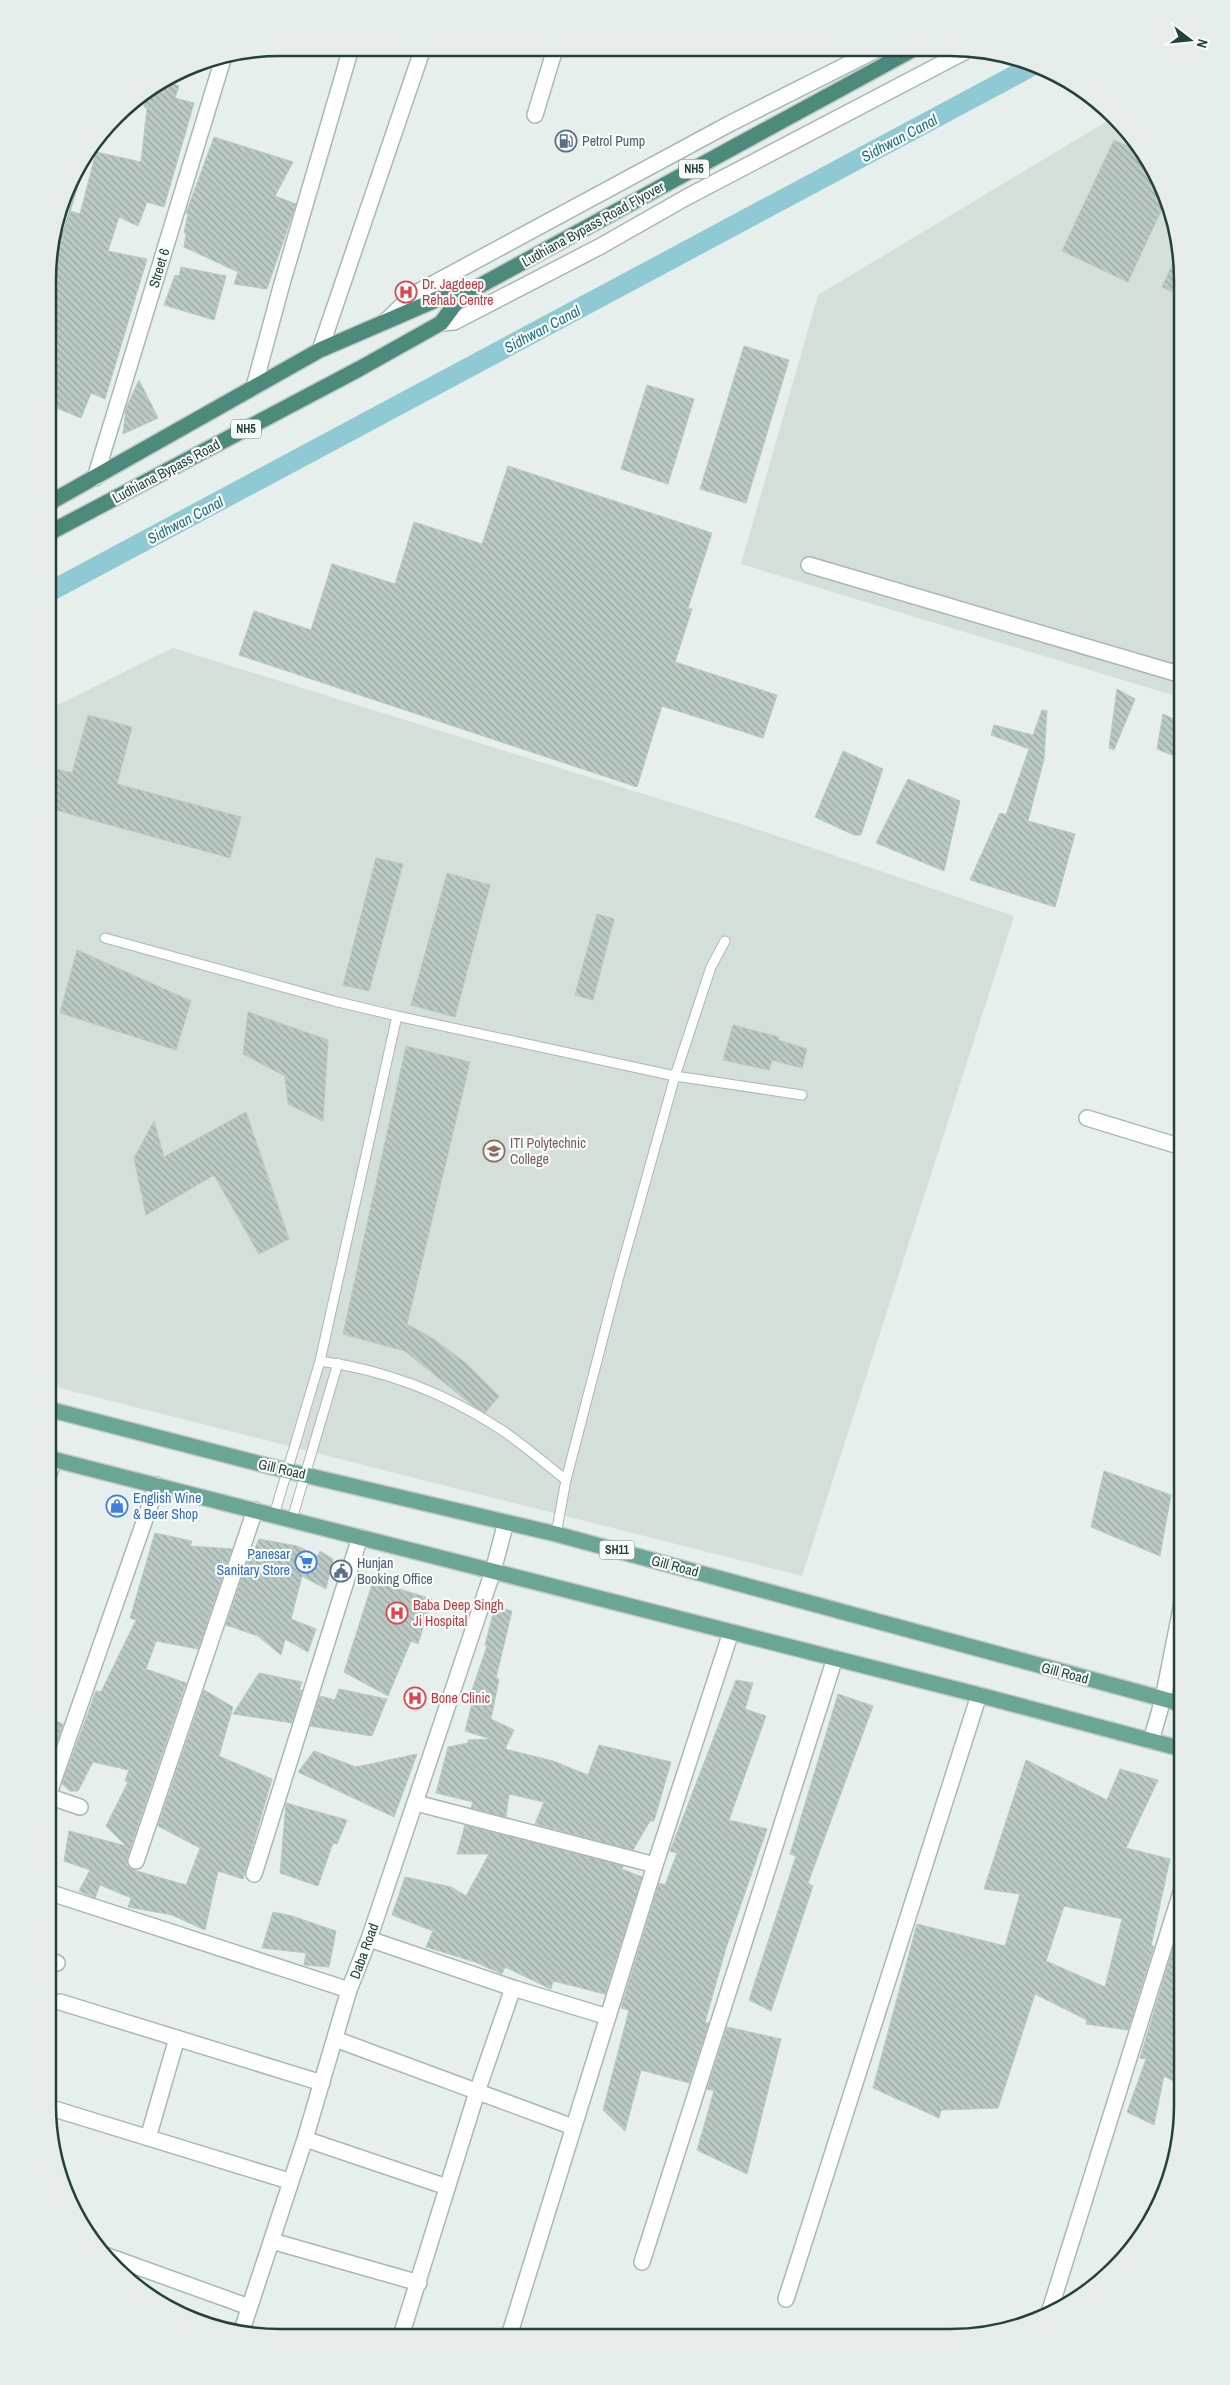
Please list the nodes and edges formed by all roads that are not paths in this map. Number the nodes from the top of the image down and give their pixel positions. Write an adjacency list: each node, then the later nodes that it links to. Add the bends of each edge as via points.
1 (349, 56): 13 (street)
2 (420, 56): 12 (street)
3 (553, 56): 8 (street)
4 (864, 56): 11 (street, via 731,123 414,294)
5 (901, 56): 9 (highway, Ludhiana Bypass Road Flyover / NH5)
6 (956, 56): 10 (street, via 686,197 599,247 454,322)
7 (221, 64): 14 (street, Street 6)
8 (535, 115)
9 (461, 296): 10 (highway, Ludhiana Bypass Road Flyover / NH5); 11 (highway, Ludhiana Bypass Road Flyover / NH5, via 438,299)
10 (441, 323): 16 (highway, Ludhiana Bypass Road / NH5)
11 (384, 324): 12 (highway, Ludhiana Bypass Road / NH5)
12 (320, 350): 13 (highway, Ludhiana Bypass Road / NH5)
13 (254, 387): 14 (highway, Ludhiana Bypass Road / NH5)
14 (95, 478): 15 (highway, Ludhiana Bypass Road / NH5)
15 (56, 499)
16 (56, 529)
17 (809, 565): 18 (street)
18 (1174, 673)
19 (105, 938): 21 (lane)
20 (725, 941): 22 (lane, via 711,967)
21 (397, 1016): 22 (lane); 26 (lane)
22 (675, 1076): 23 (lane); 32 (lane)
23 (802, 1095)
24 (1087, 1118): 25 (street)
25 (1174, 1145)
26 (320, 1361): 27 (lane); 30 (lane)
27 (338, 1363): 31 (lane); 32 (lane, via 378,1372 443,1396 497,1427)
28 (56, 1411): 30 (main road, Gill Road / SH11)
29 (56, 1459): 33 (main road)
30 (288, 1471): 31 (main road, Gill Road / SH11); 35 (lane)
31 (306, 1474): 36 (lane); 37 (main road, Gill Road / SH11)
32 (566, 1480): 38 (lane)
33 (157, 1485): 34 (main road); 49 (street)
34 (255, 1510): 35 (main road); 53 (street)
35 (274, 1515): 36 (main road)
36 (292, 1520): 39 (main road)
37 (506, 1522): 38 (main road, Gill Road / SH11); 40 (street, Daba Road)
38 (556, 1534): 45 (main road, Gill Road / SH11)
39 (360, 1537): 40 (main road); 55 (street)
40 (493, 1571): 41 (main road); 51 (street, Daba Road)
41 (731, 1632): 43 (main road); 54 (street)
42 (1174, 1643): 45 (street)
43 (835, 1658): 44 (main road); 75 (street)
44 (979, 1695): 47 (main road); 77 (street)
45 (1163, 1699): 46 (main road, Gill Road / SH11); 47 (street)
46 (1174, 1702)
47 (1151, 1741): 48 (main road)
48 (1174, 1747)
49 (56, 1773)
50 (56, 1799): 52 (street)
51 (416, 1803): 54 (street); 58 (street, Daba Road)
52 (80, 1807)
53 (136, 1862)
54 (655, 1865): 62 (street)
55 (254, 1874)
56 (56, 1895): 60 (street)
57 (1174, 1915): 78 (street)
58 (369, 1938): 59 (street); 60 (street, Daba Road)
59 (513, 1988): 62 (street); 66 (street)
60 (350, 1990): 64 (street, Daba Road)
61 (60, 2002): 63 (street)
62 (608, 2017): 68 (street)
63 (177, 2038): 65 (street); 69 (street)
64 (335, 2039): 65 (street, Daba Road); 66 (street)
65 (322, 2083): 70 (street, Daba Road)
66 (478, 2092): 68 (street); 72 (street)
67 (56, 2110): 69 (street)
68 (574, 2127): 82 (street)
69 (148, 2138): 71 (street)
70 (305, 2139): 71 (street, Daba Road); 72 (street)
71 (289, 2181): 73 (street, Daba Road)
72 (448, 2187): 76 (street)
73 (272, 2241): 76 (street); 79 (street, Daba Road)
74 (119, 2260): 79 (street)
75 (642, 2262)
76 (419, 2283): 81 (street)
77 (786, 2299)
78 (1052, 2305)
79 (249, 2307): 80 (street, Daba Road)
80 (243, 2325)
81 (403, 2329)
82 (510, 2329)

